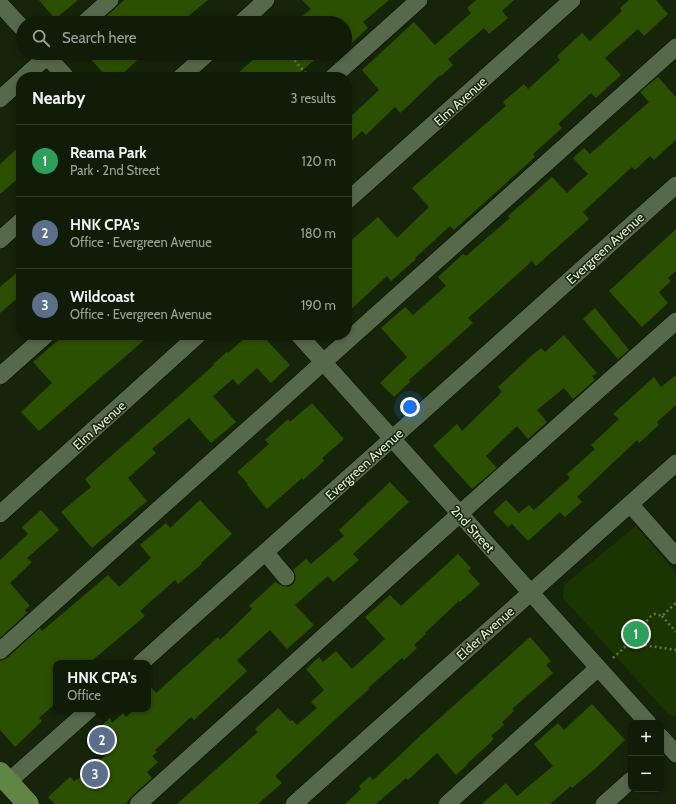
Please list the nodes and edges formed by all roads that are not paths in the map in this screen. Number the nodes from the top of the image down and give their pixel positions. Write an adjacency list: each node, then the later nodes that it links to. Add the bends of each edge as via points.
1 (110, 0): 6 (street)
2 (266, 0): 7 (street)
3 (419, 0): 14 (street)
4 (572, 0): 22 (street, Elm Avenue)
5 (0, 4): 8 (street)
6 (92, 16)
7 (249, 16)
8 (16, 21)
9 (676, 47): 26 (street)
10 (41, 60): 15 (street)
11 (52, 60): 16 (street)
12 (200, 60): 17 (street)
13 (352, 60): 18 (street)
14 (352, 60)
15 (29, 72)
16 (62, 72)
17 (187, 72)
18 (339, 72)
19 (16, 84): 20 (street)
20 (0, 98)
21 (676, 185): 33 (street, Evergreen Avenue)
22 (352, 197)
23 (16, 226): 24 (street)
24 (0, 240)
25 (676, 322): 37 (street)
26 (352, 336)
27 (40, 340): 32 (street)
28 (192, 340): 36 (street, Elm Avenue)
29 (303, 340): 31 (street, 2nd Street)
30 (348, 340): 31 (street)
31 (323, 362): 33 (street, 2nd Street); 42 (street)
32 (0, 376)
33 (392, 439): 37 (street, 2nd Street); 38 (street, Evergreen Avenue)
34 (676, 463): 35 (street, Elder Avenue)
35 (630, 504): 39 (street); 41 (street, Elder Avenue)
36 (0, 514)
37 (460, 514): 41 (street, 2nd Street); 50 (street)
38 (265, 552): 40 (street); 43 (street, Evergreen Avenue)
39 (676, 556)
40 (286, 577)
41 (530, 592): 44 (street, 2nd Street); 51 (street, Elder Avenue)
42 (0, 651)
43 (144, 660)
44 (598, 668): 46 (street, 2nd Street); 52 (street)
45 (86, 712): 47 (street)
46 (645, 720)
47 (4, 777): 49 (main road)
48 (628, 783): 53 (street)
49 (28, 804)
50 (138, 804)
51 (294, 804)
52 (447, 804)
53 (604, 804)

